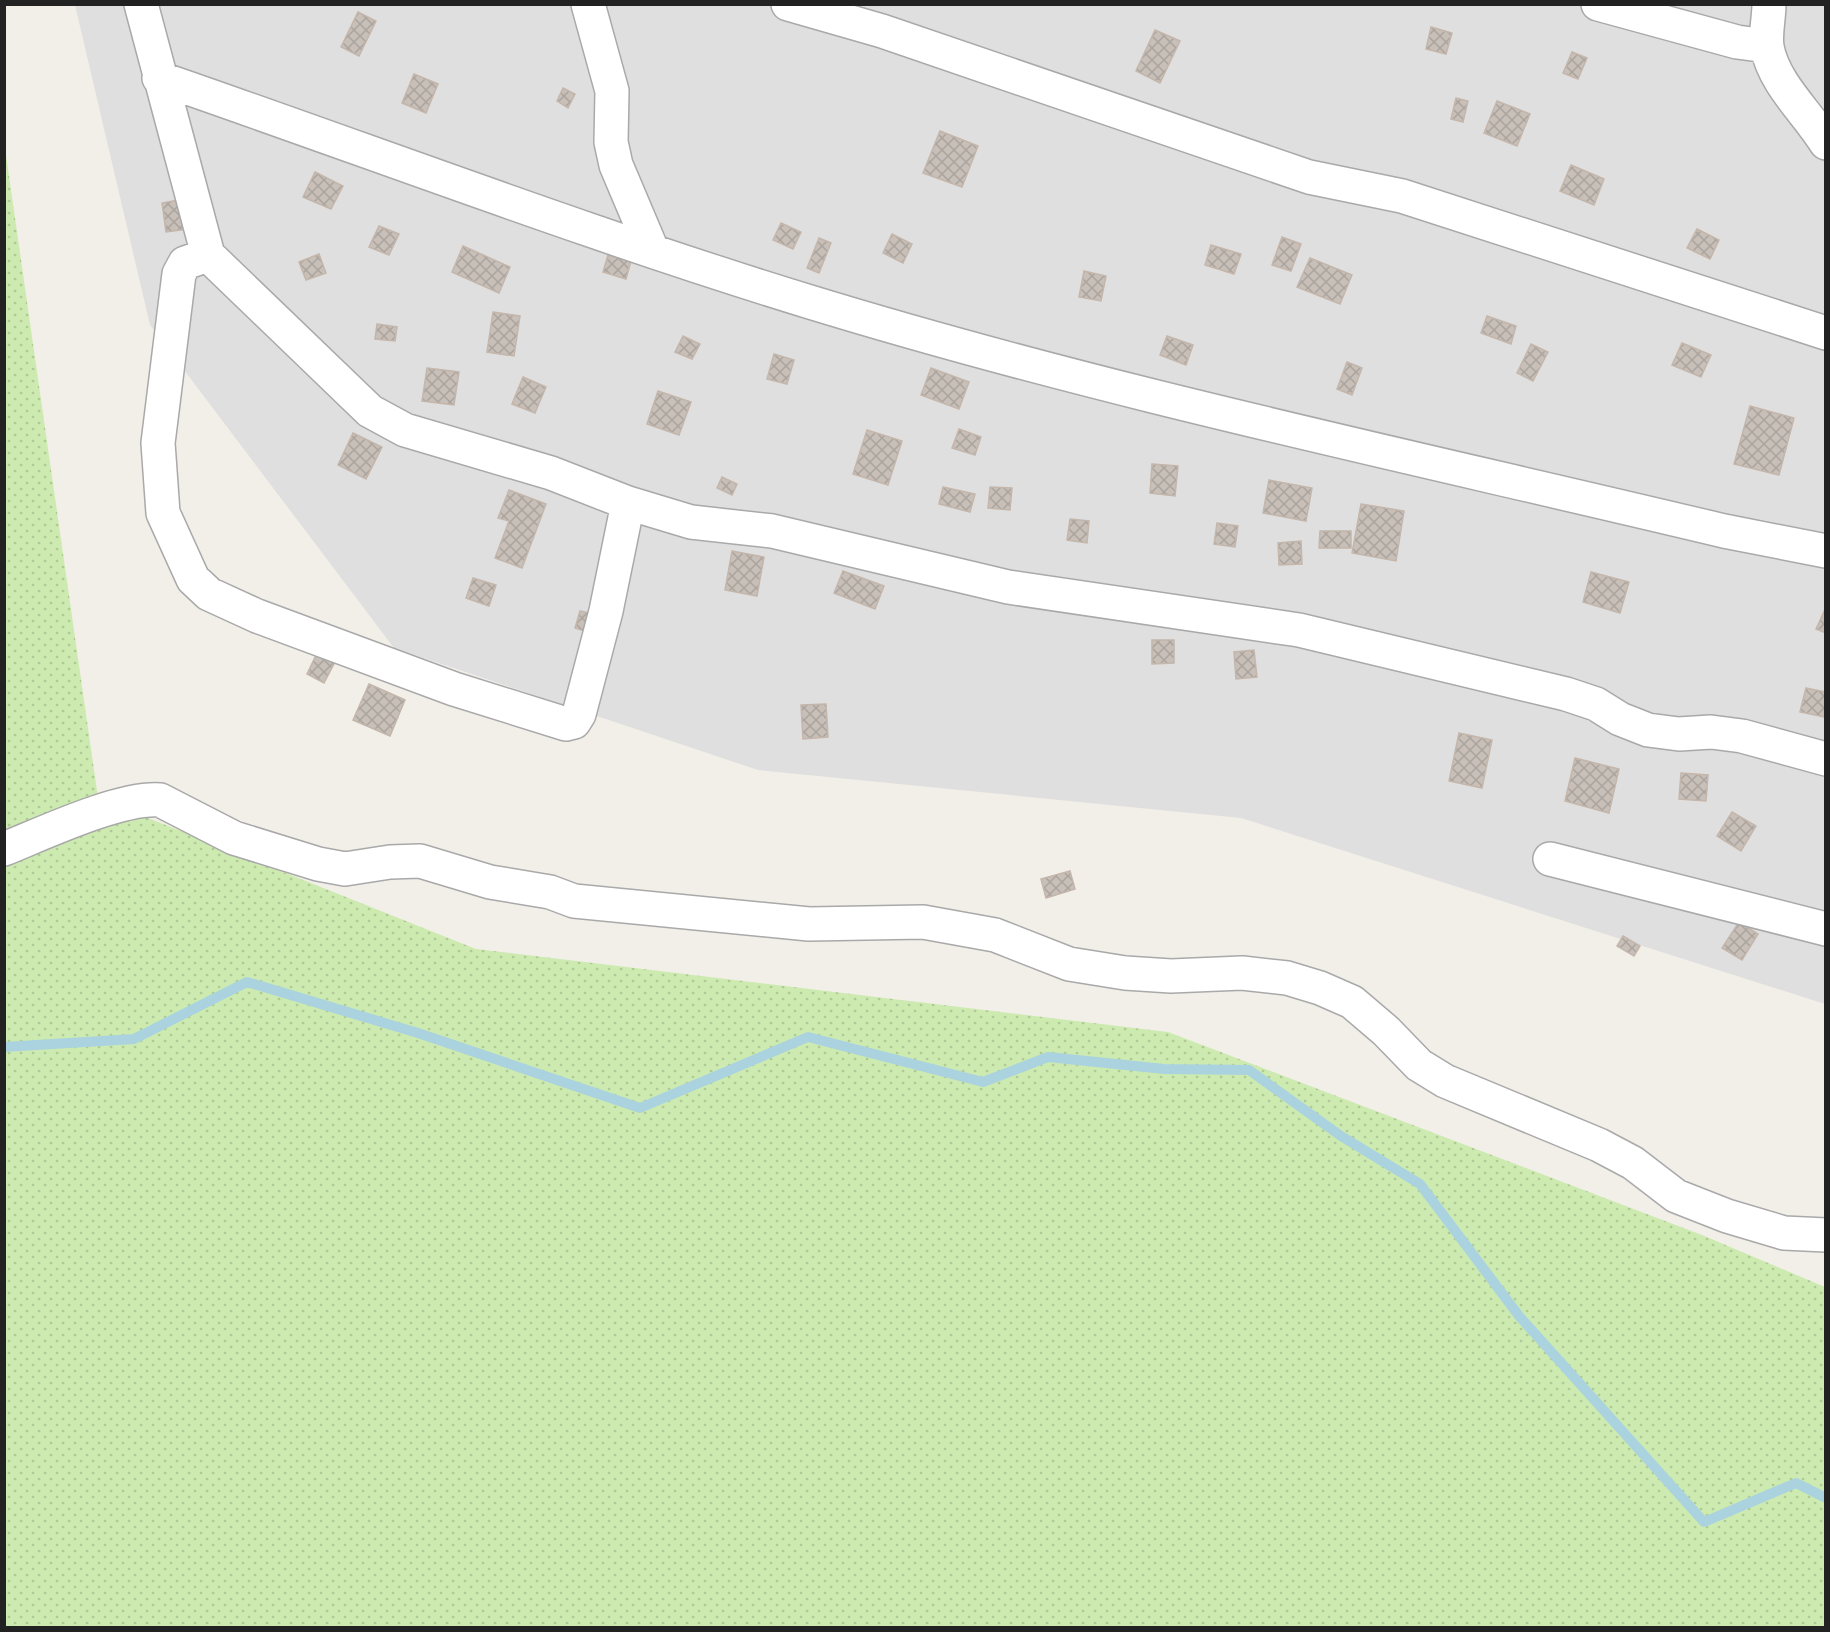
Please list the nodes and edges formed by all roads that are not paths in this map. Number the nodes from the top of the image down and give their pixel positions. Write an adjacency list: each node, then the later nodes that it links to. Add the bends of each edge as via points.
1 (141, 4): 7 (street)
2 (588, 4): 9 (street, via 612,91 611,142 616,165)
3 (788, 4): 11 (street, via 882,31 1309,177 1402,196)
4 (1598, 4): 6 (street, via 1737,42)
5 (1770, 4): 6 (street)
6 (1767, 46): 8 (street, via 1780,81)
7 (159, 78): 9 (street); 10 (street)
8 (1826, 143)
9 (652, 250): 13 (street, via 810,302 1064,373 1724,531)
10 (208, 255): 12 (street, via 370,411 405,430 541,470); 12 (street, via 185,263 179,274 158,443 163,513 193,579 209,594 257,616 454,689 566,724 574,722 579,714 606,611)
11 (1826, 333)
12 (628, 503): 14 (street, via 691,522 772,531 1008,587 1299,630 1566,694 1648,730 1742,736)
13 (1826, 551)
14 (1826, 759)
15 (4, 849): 18 (street, via 89,815 150,799 160,800 234,838 345,869 420,861 574,901 809,924 923,922 995,935 1069,964 1125,974 1242,973 1287,978 1352,1002 1419,1065 1445,1081 1634,1163 1676,1196 1784,1233)
16 (1550, 859): 17 (street)
17 (1826, 928)
18 (1826, 1235)

